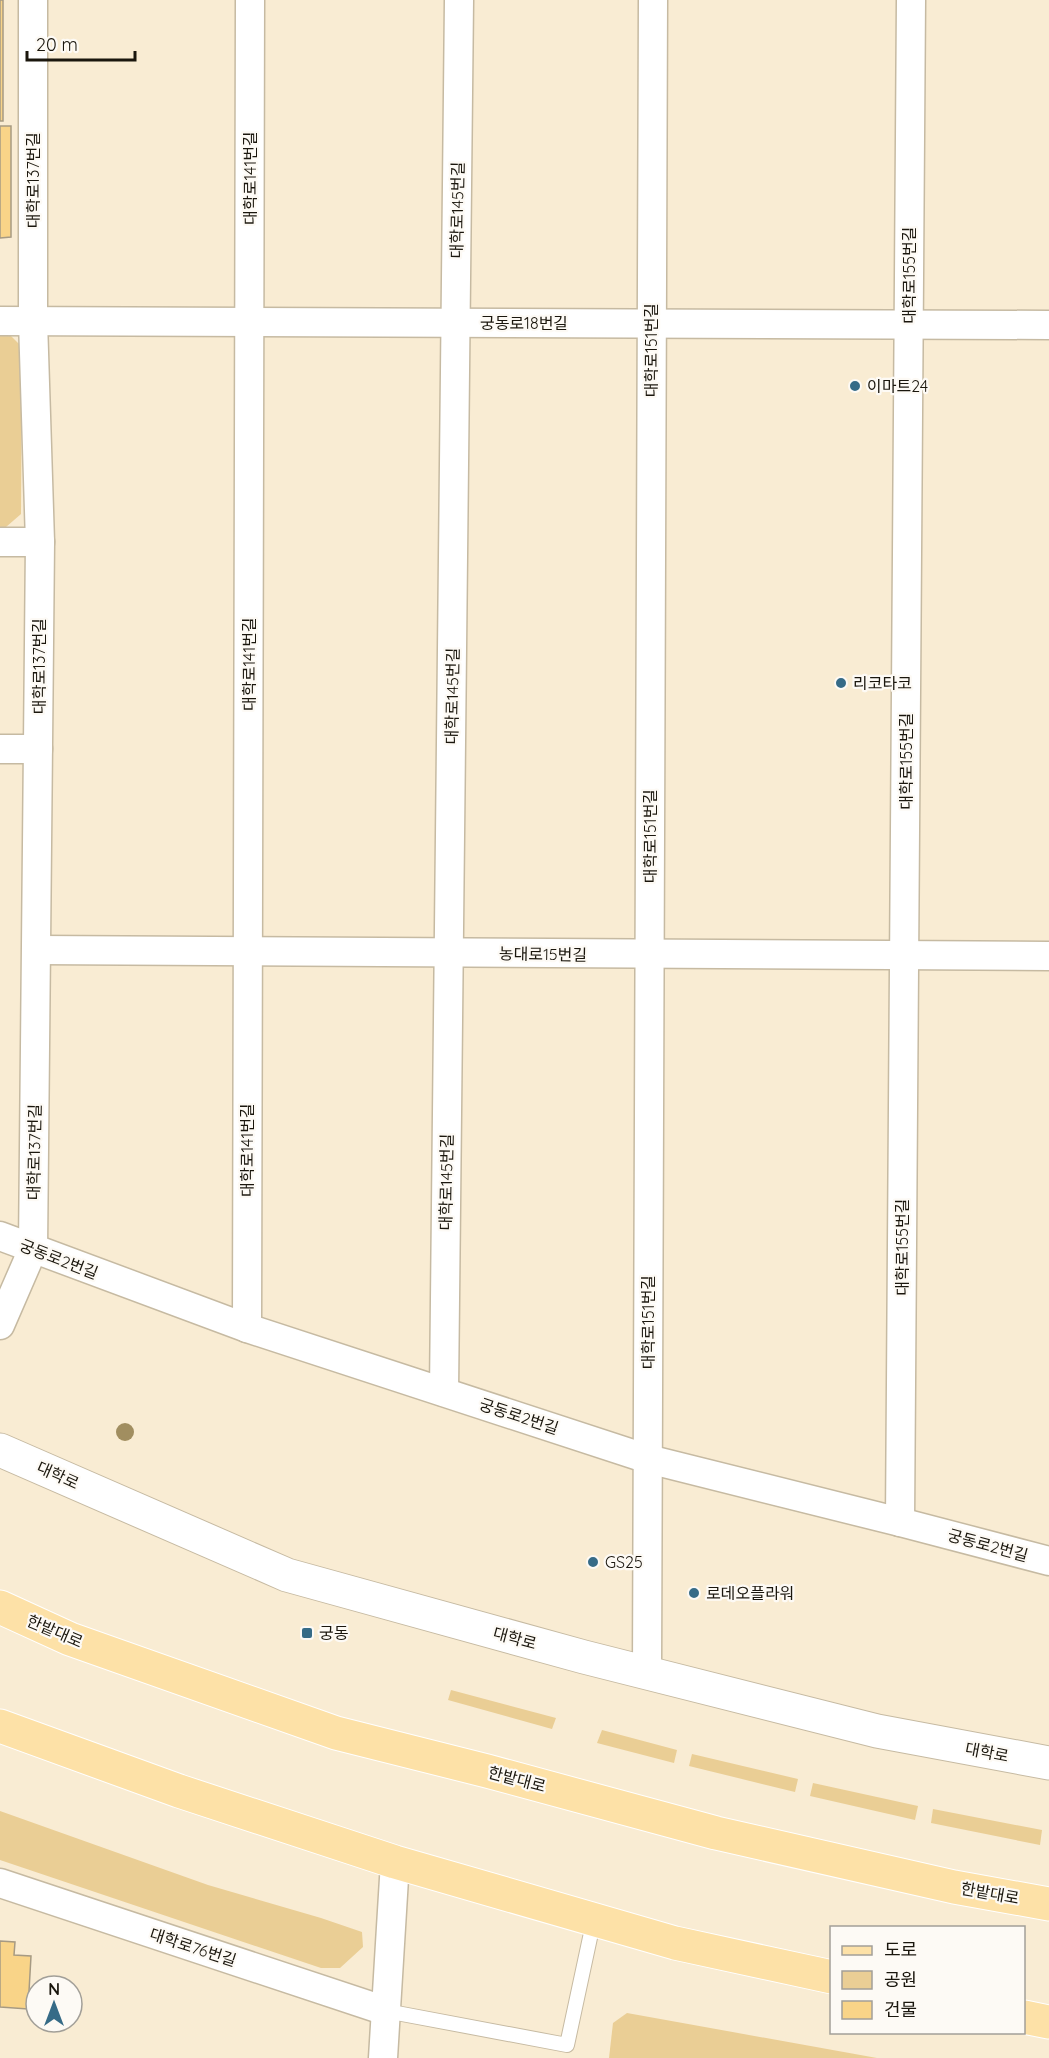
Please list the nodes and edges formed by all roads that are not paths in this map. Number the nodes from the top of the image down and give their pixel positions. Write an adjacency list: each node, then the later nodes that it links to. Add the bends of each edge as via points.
1 (33, 0): 7 (street, 대학로137번길)
2 (250, 0): 8 (street, 대학로141번길)
3 (459, 0): 9 (street, 대학로145번길)
4 (652, 0): 10 (street, 대학로151번길)
5 (911, 0): 11 (street, 대학로155번길)
6 (0, 321): 7 (street, 궁동로18번길)
7 (33, 321): 8 (street, 궁동로18번길); 14 (street, 대학로137번길)
8 (250, 322): 9 (street, 궁동로18번길); 18 (street, 대학로141번길)
9 (456, 323): 10 (street, 궁동로18번길); 19 (street, 대학로145번길)
10 (652, 324): 11 (street, 궁동로18번길); 20 (street, 대학로151번길)
11 (909, 325): 12 (street, 궁동로18번길); 21 (street, 대학로155번길)
12 (1049, 325)
13 (0, 542): 14 (street)
14 (40, 542): 16 (street, 대학로137번길)
15 (0, 749): 16 (street)
16 (38, 749): 17 (street, 대학로137번길)
17 (37, 950): 18 (street, 농대로15번길); 24 (street, 대학로137번길)
18 (248, 951): 19 (street, 농대로15번길); 26 (street, 대학로141번길)
19 (449, 953): 20 (street, 농대로15번길); 27 (street, 대학로145번길)
20 (650, 954): 21 (street, 농대로15번길); 29 (street, 대학로151번길)
21 (904, 955): 22 (street, 농대로15번길); 30 (street, 대학로155번길)
22 (1049, 956)
23 (0, 1236): 24 (street, 궁동로2번길)
24 (33, 1250): 25 (street, 대학로137번길); 26 (street, 궁동로2번길)
25 (0, 1325)
26 (247, 1328): 27 (street, 궁동로2번길)
27 (444, 1392): 29 (street, 궁동로2번길)
28 (0, 1450): 33 (main road, 대학로, via 287,1575)
29 (648, 1459): 30 (street, 궁동로2번길); 33 (street, 대학로151번길)
30 (900, 1522): 31 (street, 궁동로2번길)
31 (1049, 1561)
32 (0, 1607): 38 (main road, 한밭대로, via 70,1639 336,1733 716,1833 954,1887)
33 (647, 1673): 35 (main road, 대학로, via 877,1731)
34 (0, 1726): 36 (main road, via 179,1791)
35 (1049, 1763)
36 (395, 1862): 39 (main road); 41 (street)
37 (0, 1883): 41 (street, 대학로76번길)
38 (1049, 1904)
39 (594, 1919): 40 (main road, via 675,1942); 41 (lane, via 567,2045)
40 (830, 1977)
41 (386, 2012): 44 (street)
42 (1025, 2017): 43 (main road)
43 (1049, 2022)
44 (383, 2058)

